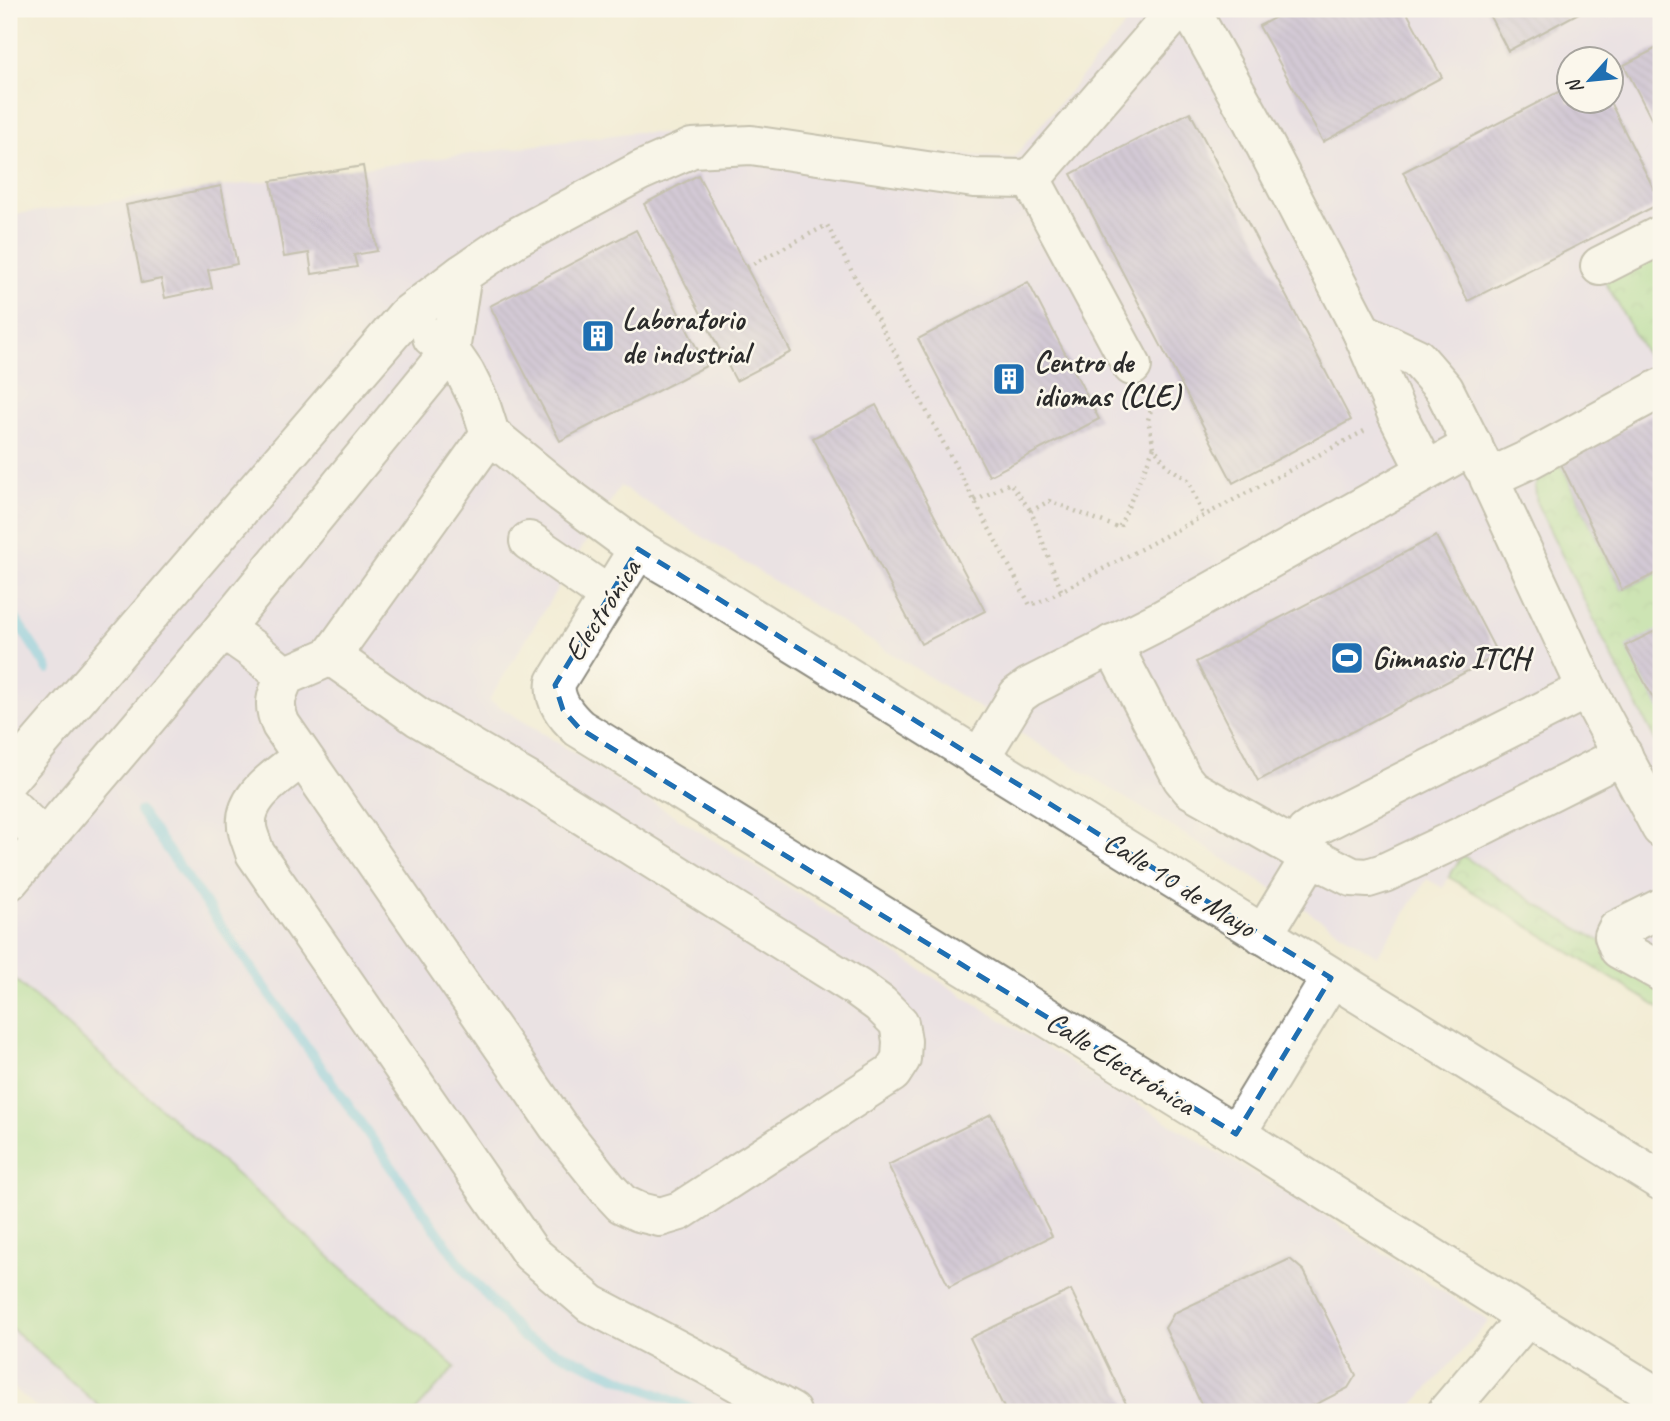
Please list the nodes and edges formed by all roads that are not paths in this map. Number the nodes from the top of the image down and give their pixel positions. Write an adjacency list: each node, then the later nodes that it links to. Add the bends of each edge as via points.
1 (1178, 9): 3 (street)
2 (1190, 9): 8 (street)
3 (1031, 179): 6 (street, via 974,178 751,145 692,148 527,232); 10 (street)
4 (1661, 235): 5 (street)
5 (1600, 266)
6 (462, 274): 7 (street); 9 (street)
7 (406, 316): 9 (street); 28 (street)
8 (1362, 332): 13 (street, via 1417,358 1444,389); 14 (street)
9 (450, 351): 12 (street, via 475,393); 19 (street)
10 (1132, 366)
11 (1661, 388): 13 (street, via 1528,460)
12 (490, 433): 16 (street); 21 (street)
13 (1481, 461): 14 (street); 23 (street)
14 (1426, 471): 20 (street)
15 (529, 541): 18 (street)
16 (638, 549): 17 (street, Electrónica); 18 (street, Electrónica)
17 (700, 585): 27 (street, Calle 10 de Mayo)
18 (609, 596): 24 (street, Electrónica, via 555,685 563,710)
19 (223, 629): 22 (street); 31 (street)
20 (1112, 644): 27 (street, via 1018,695); 32 (street, via 1191,789)
21 (331, 656): 22 (street); 26 (street, via 418,718 533,784 858,988 899,1023 901,1059 892,1073 680,1211 660,1217 639,1212 608,1189 558,1126)
22 (285, 676): 26 (street, via 275,698 276,713)
23 (1587, 689): 25 (street); 32 (street, via 1312,828 1306,832)
24 (579, 728): 38 (street, Calle Electrónica)
25 (1623, 755): 30 (street); 32 (street, via 1368,878 1352,877)
26 (302, 757): 42 (street, via 248,807 247,830 255,853 531,1253 591,1304)
27 (979, 758): 35 (street, Calle 10 de Mayo)
28 (9, 778)
29 (9, 806): 31 (street)
30 (1661, 828)
31 (44, 839): 33 (street)
32 (1303, 852): 35 (street)
33 (9, 881)
34 (1661, 908): 36 (street, via 1617,930 1614,936 1619,949)
35 (1263, 935): 37 (street, Calle 10 de Mayo)
36 (1661, 972)
37 (1331, 978): 38 (street); 39 (street, Calle 10 de Mayo)
38 (1236, 1134): 40 (street, Calle Electrónica)
39 (1661, 1181)
40 (1527, 1317): 41 (street, Calle Electrónica); 43 (street)
41 (1661, 1399)
42 (791, 1412)
43 (1447, 1412)

